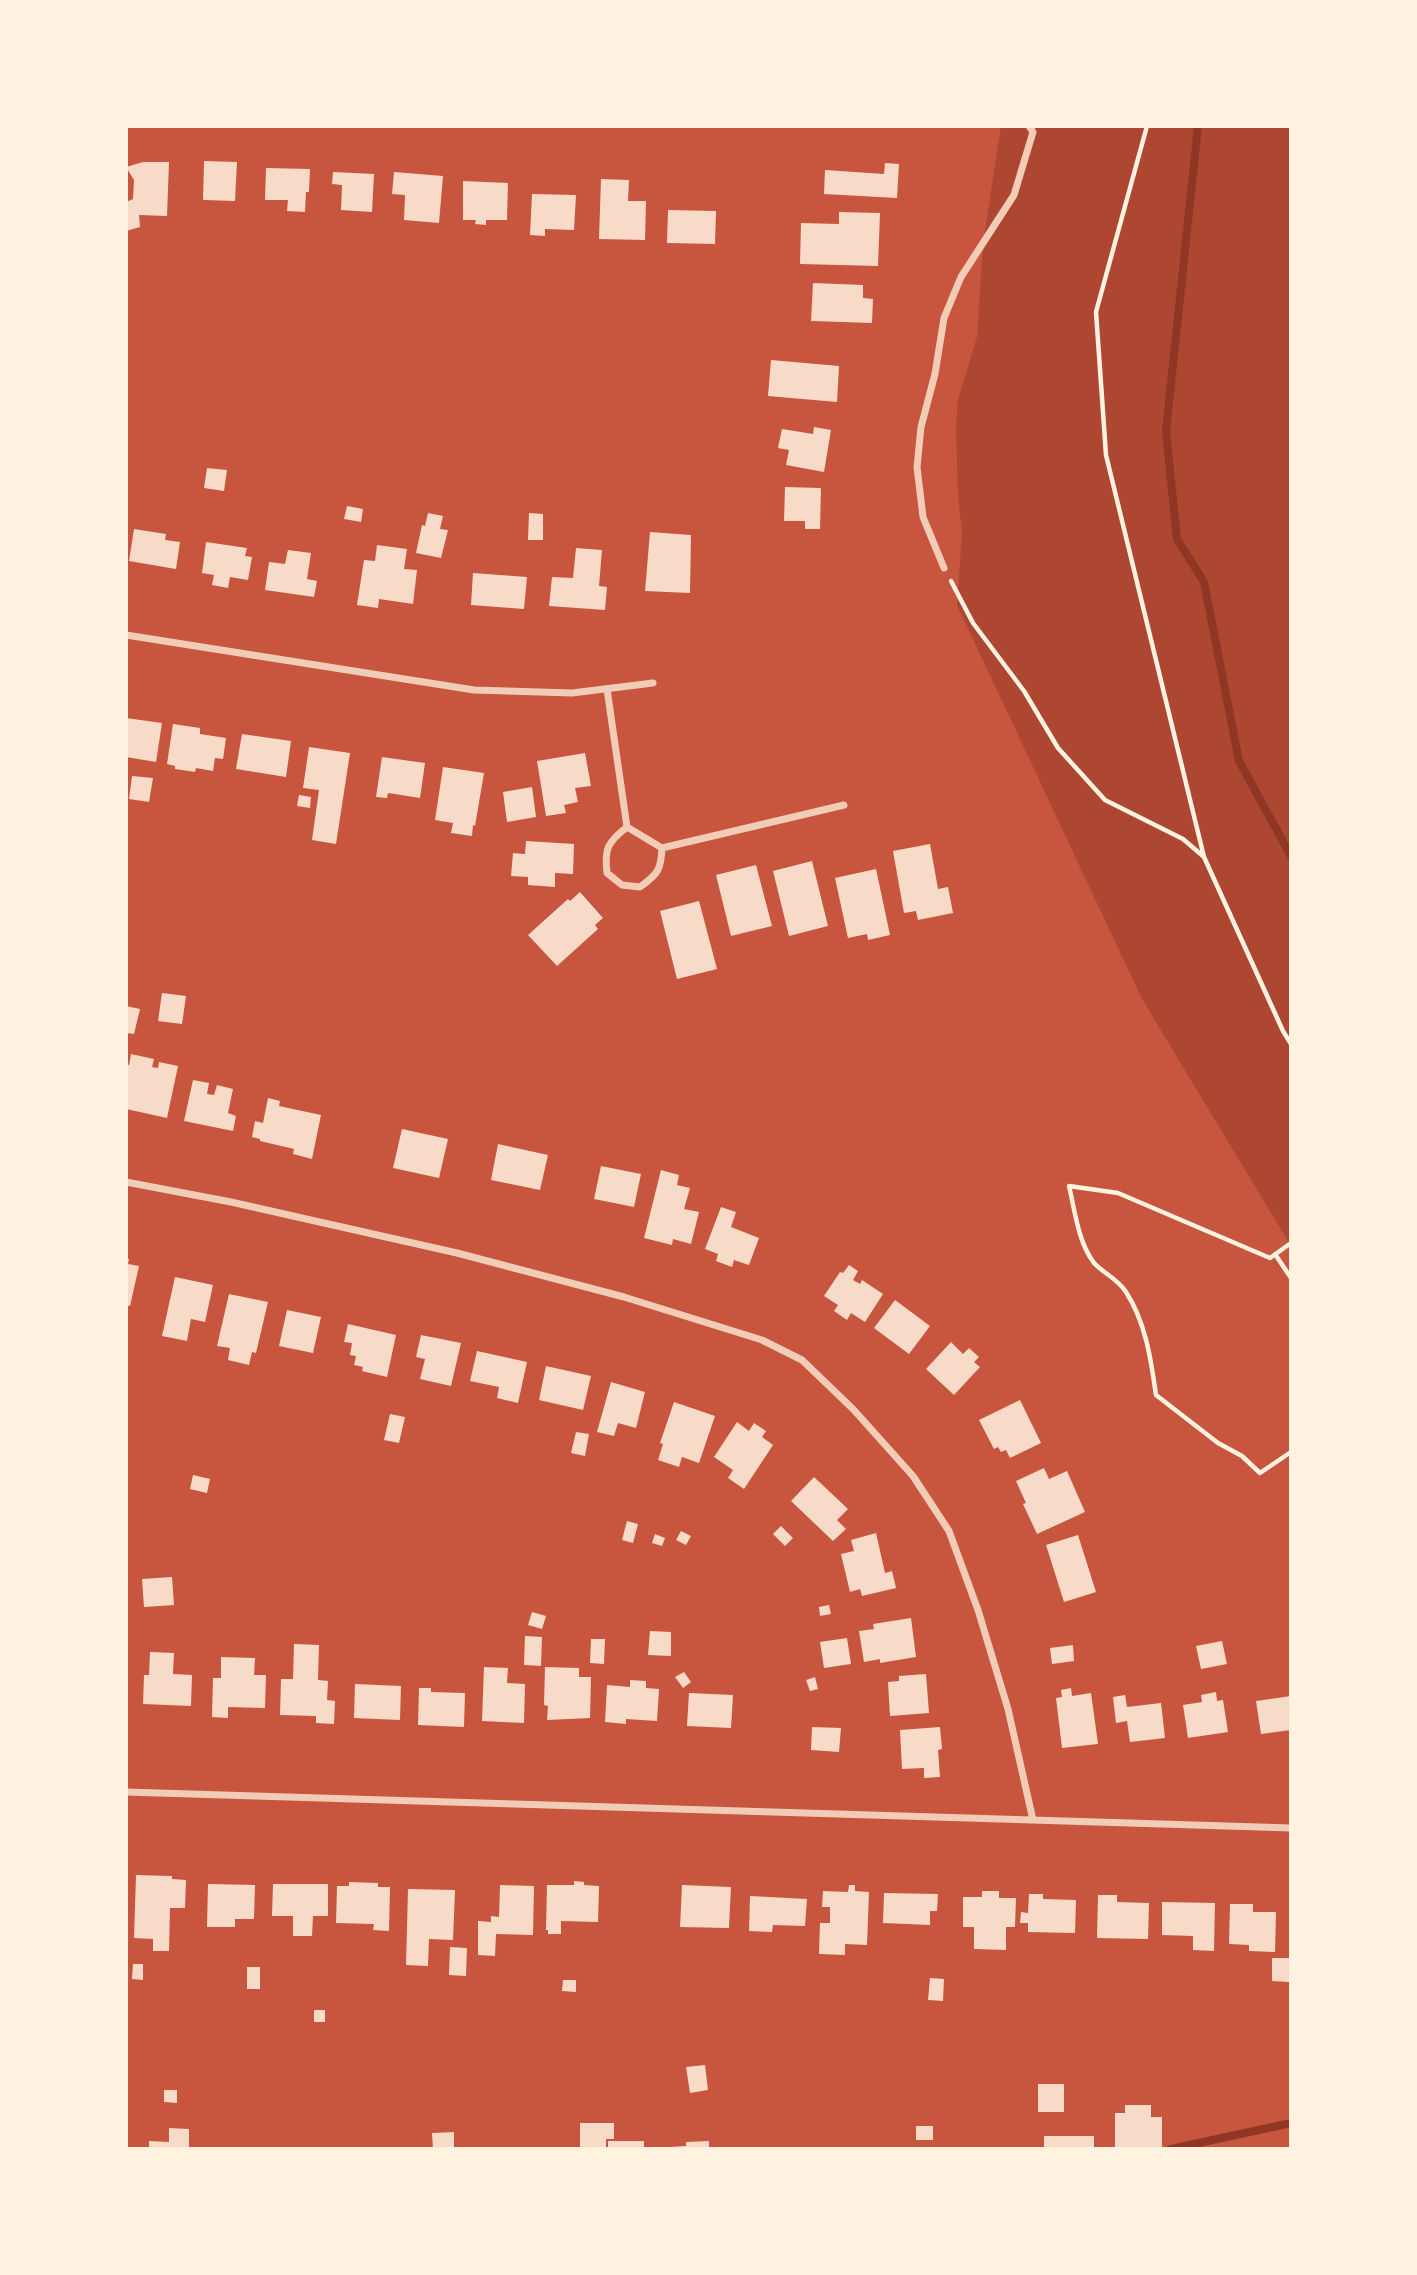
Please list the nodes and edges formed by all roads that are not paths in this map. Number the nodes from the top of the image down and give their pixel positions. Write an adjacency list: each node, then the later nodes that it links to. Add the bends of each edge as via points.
1 (1028, 126): 2 (street, via 1033,132 1014,195 961,277 944,318 921,427 917,467 923,517)
2 (944, 568)
3 (126, 635): 5 (street, via 474,690 572,693)
4 (653, 683): 5 (street)
5 (607, 689): 7 (street)
6 (845, 805): 8 (street)
7 (627, 827): 8 (street); 8 (street, via 611,839 605,855 607,873 622,885 640,887 654,876 662,865)
8 (663, 848)
9 (126, 1182): 11 (street, via 417,1244 572,1284 762,1340 802,1360 913,1476 949,1531 978,1609)
10 (126, 1792): 11 (street)
11 (1033, 1820): 12 (street)
12 (1291, 1828)

